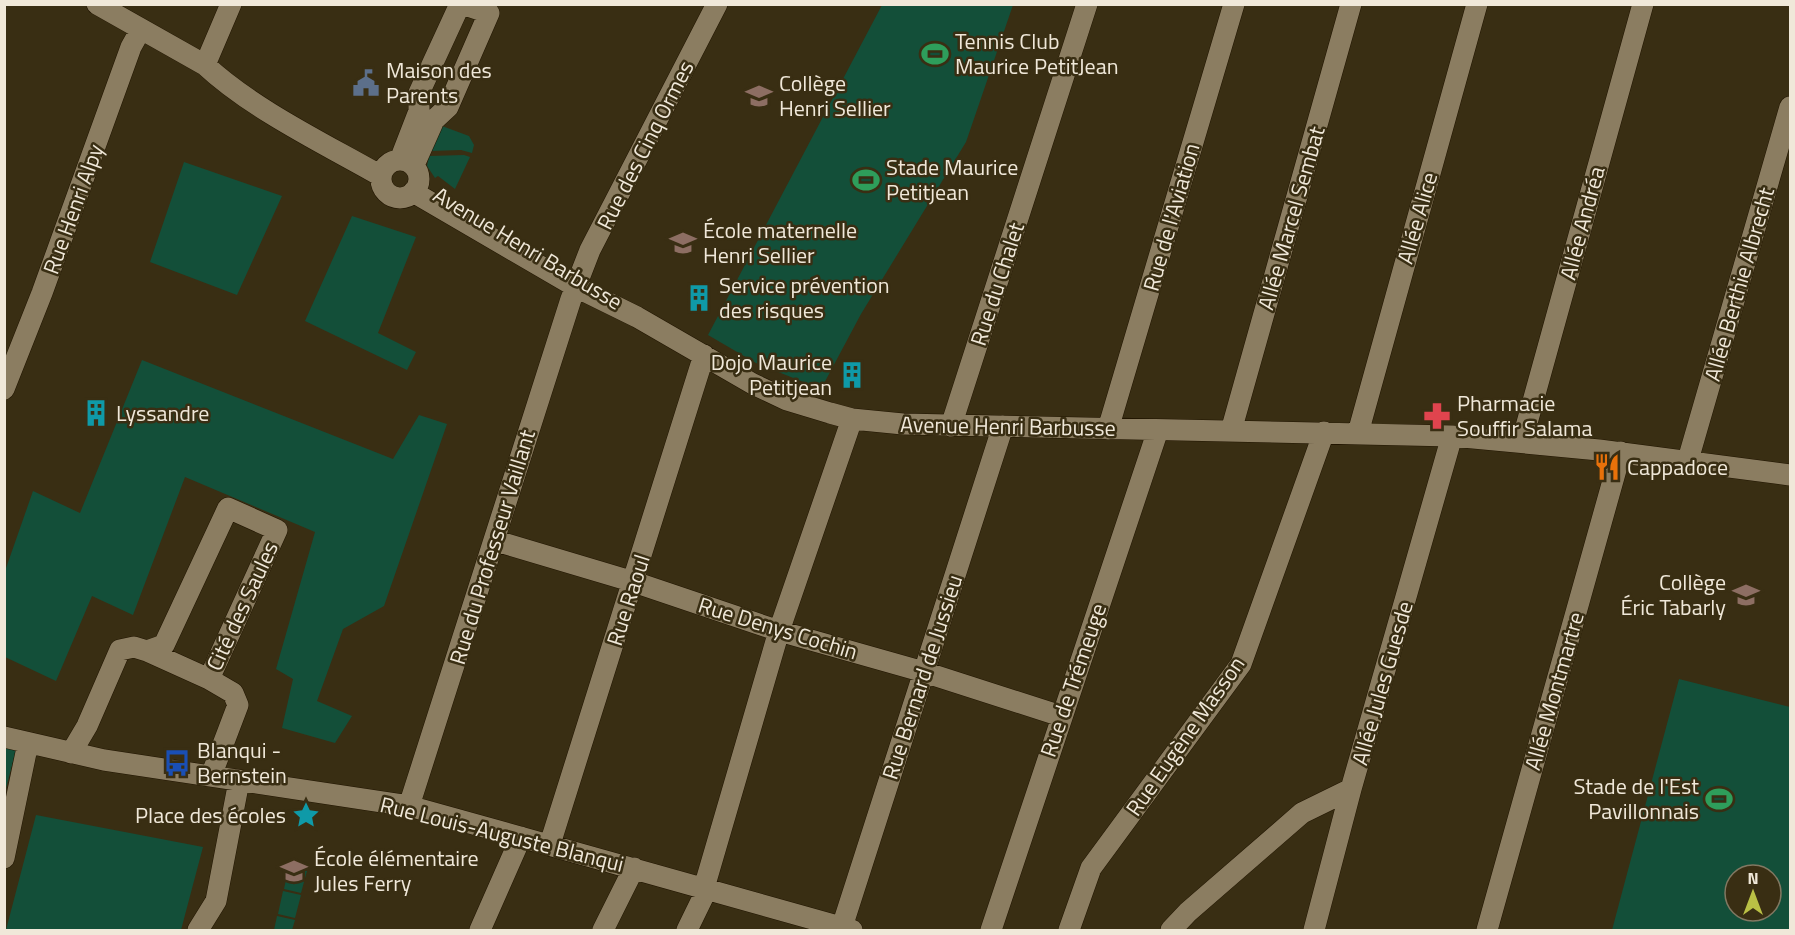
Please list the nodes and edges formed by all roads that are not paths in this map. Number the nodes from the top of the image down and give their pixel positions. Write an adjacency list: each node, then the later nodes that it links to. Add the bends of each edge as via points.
1 (97, 4): 10 (street, Avenue Henri Barbusse)
2 (231, 4): 11 (street)
3 (461, 4): 13 (street, via 419,93 419,111); 13 (street, via 489,13 448,107 434,120)
4 (717, 4): 14 (street, Rue des Cinq Ormes, via 642,146)
5 (1087, 4): 18 (street, Rue du Chalet)
6 (1234, 4): 20 (street, Rue de l'Aviation)
7 (1351, 4): 22 (street, Allée Marcel Sembat)
8 (1477, 4): 24 (street, Allée Alice)
9 (1643, 4): 26 (street, Allée Andréa)
10 (141, 29): 11 (street, Avenue Henri Barbusse); 16 (street, Rue Henri Alpy)
11 (205, 65): 13 (street, Avenue Henri Barbusse, via 223,71)
12 (1791, 108): 28 (street, Allée Berthie Albrecht)
13 (402, 173): 14 (street, Avenue Henri Barbusse)
14 (578, 282): 15 (street, Avenue Henri Barbusse, via 618,300 637,317); 30 (street, Rue du Professeur Vaillant)
15 (704, 355): 17 (street, Avenue Henri Barbusse, via 787,400); 31 (street, Rue Raoul)
16 (5, 384)
17 (852, 419): 18 (street, Avenue Henri Barbusse); 32 (street)
18 (951, 426): 19 (street, Avenue Henri Barbusse)
19 (1003, 426): 20 (street, Avenue Henri Barbusse); 34 (street, Rue Bernard de Jussieu)
20 (1108, 429): 21 (street, Avenue Henri Barbusse)
21 (1158, 430): 22 (street, Avenue Henri Barbusse); 36 (street, Rue de Trémeuge)
22 (1231, 431): 23 (street, Avenue Henri Barbusse)
23 (1324, 432): 24 (street, Avenue Henri Barbusse); 55 (street, Rue Eugène Masson, via 1241,664 1091,868)
24 (1358, 433): 25 (street, Avenue Henri Barbusse)
25 (1452, 436): 26 (street, Avenue Henri Barbusse); 42 (street, Allée Jules Guesde)
26 (1522, 441): 27 (street, Avenue Henri Barbusse)
27 (1622, 452): 28 (street, Avenue Henri Barbusse); 58 (street, Allée Montmartre)
28 (1688, 460): 29 (street, Avenue Henri Barbusse)
29 (1791, 475)
30 (496, 541): 31 (street, Rue Denys Cochin); 43 (street, Rue du Professeur Vaillant)
31 (634, 582): 32 (street, Rue Denys Cochin); 45 (street, Rue Raoul)
32 (779, 631): 34 (street, Rue Denys Cochin); 48 (street)
33 (147, 651): 35 (street); 35 (street, Cité des Saules, via 164,645 228,508 277,530); 39 (street, via 134,647 120,650)
34 (924, 672): 36 (street, Rue Denys Cochin); 49 (street, Rue Bernard de Jussieu)
35 (208, 679): 40 (street, Cité des Saules, via 233,693 238,705)
36 (1061, 716): 54 (street, Rue de Trémeuge)
37 (4, 737): 38 (street, Rue Louis-Auguste Blanqui)
38 (28, 743): 39 (street, Rue Louis-Auguste Blanqui); 46 (street)
39 (71, 753): 40 (street, Rue Louis-Auguste Blanqui)
40 (211, 776): 41 (street, Rue Louis-Auguste Blanqui)
41 (239, 781): 43 (street, Rue Louis-Auguste Blanqui); 50 (street, via 216,901)
42 (1351, 789): 56 (street, via 1302,813); 57 (street, Allée Jules Guesde)
43 (409, 806): 44 (street, Rue Louis-Auguste Blanqui)
44 (521, 837): 45 (street, Rue Louis-Auguste Blanqui); 51 (street)
45 (550, 844): 47 (street, Rue Louis-Auguste Blanqui)
46 (4, 858)
47 (634, 868): 48 (street, Rue Louis-Auguste Blanqui); 52 (street)
48 (705, 888): 49 (street, Rue Louis-Auguste Blanqui); 53 (street)
49 (846, 929)
50 (198, 930)
51 (480, 930)
52 (603, 930)
53 (687, 930)
54 (991, 930)
55 (1069, 930)
56 (1171, 930)
57 (1314, 930)
58 (1486, 930)

